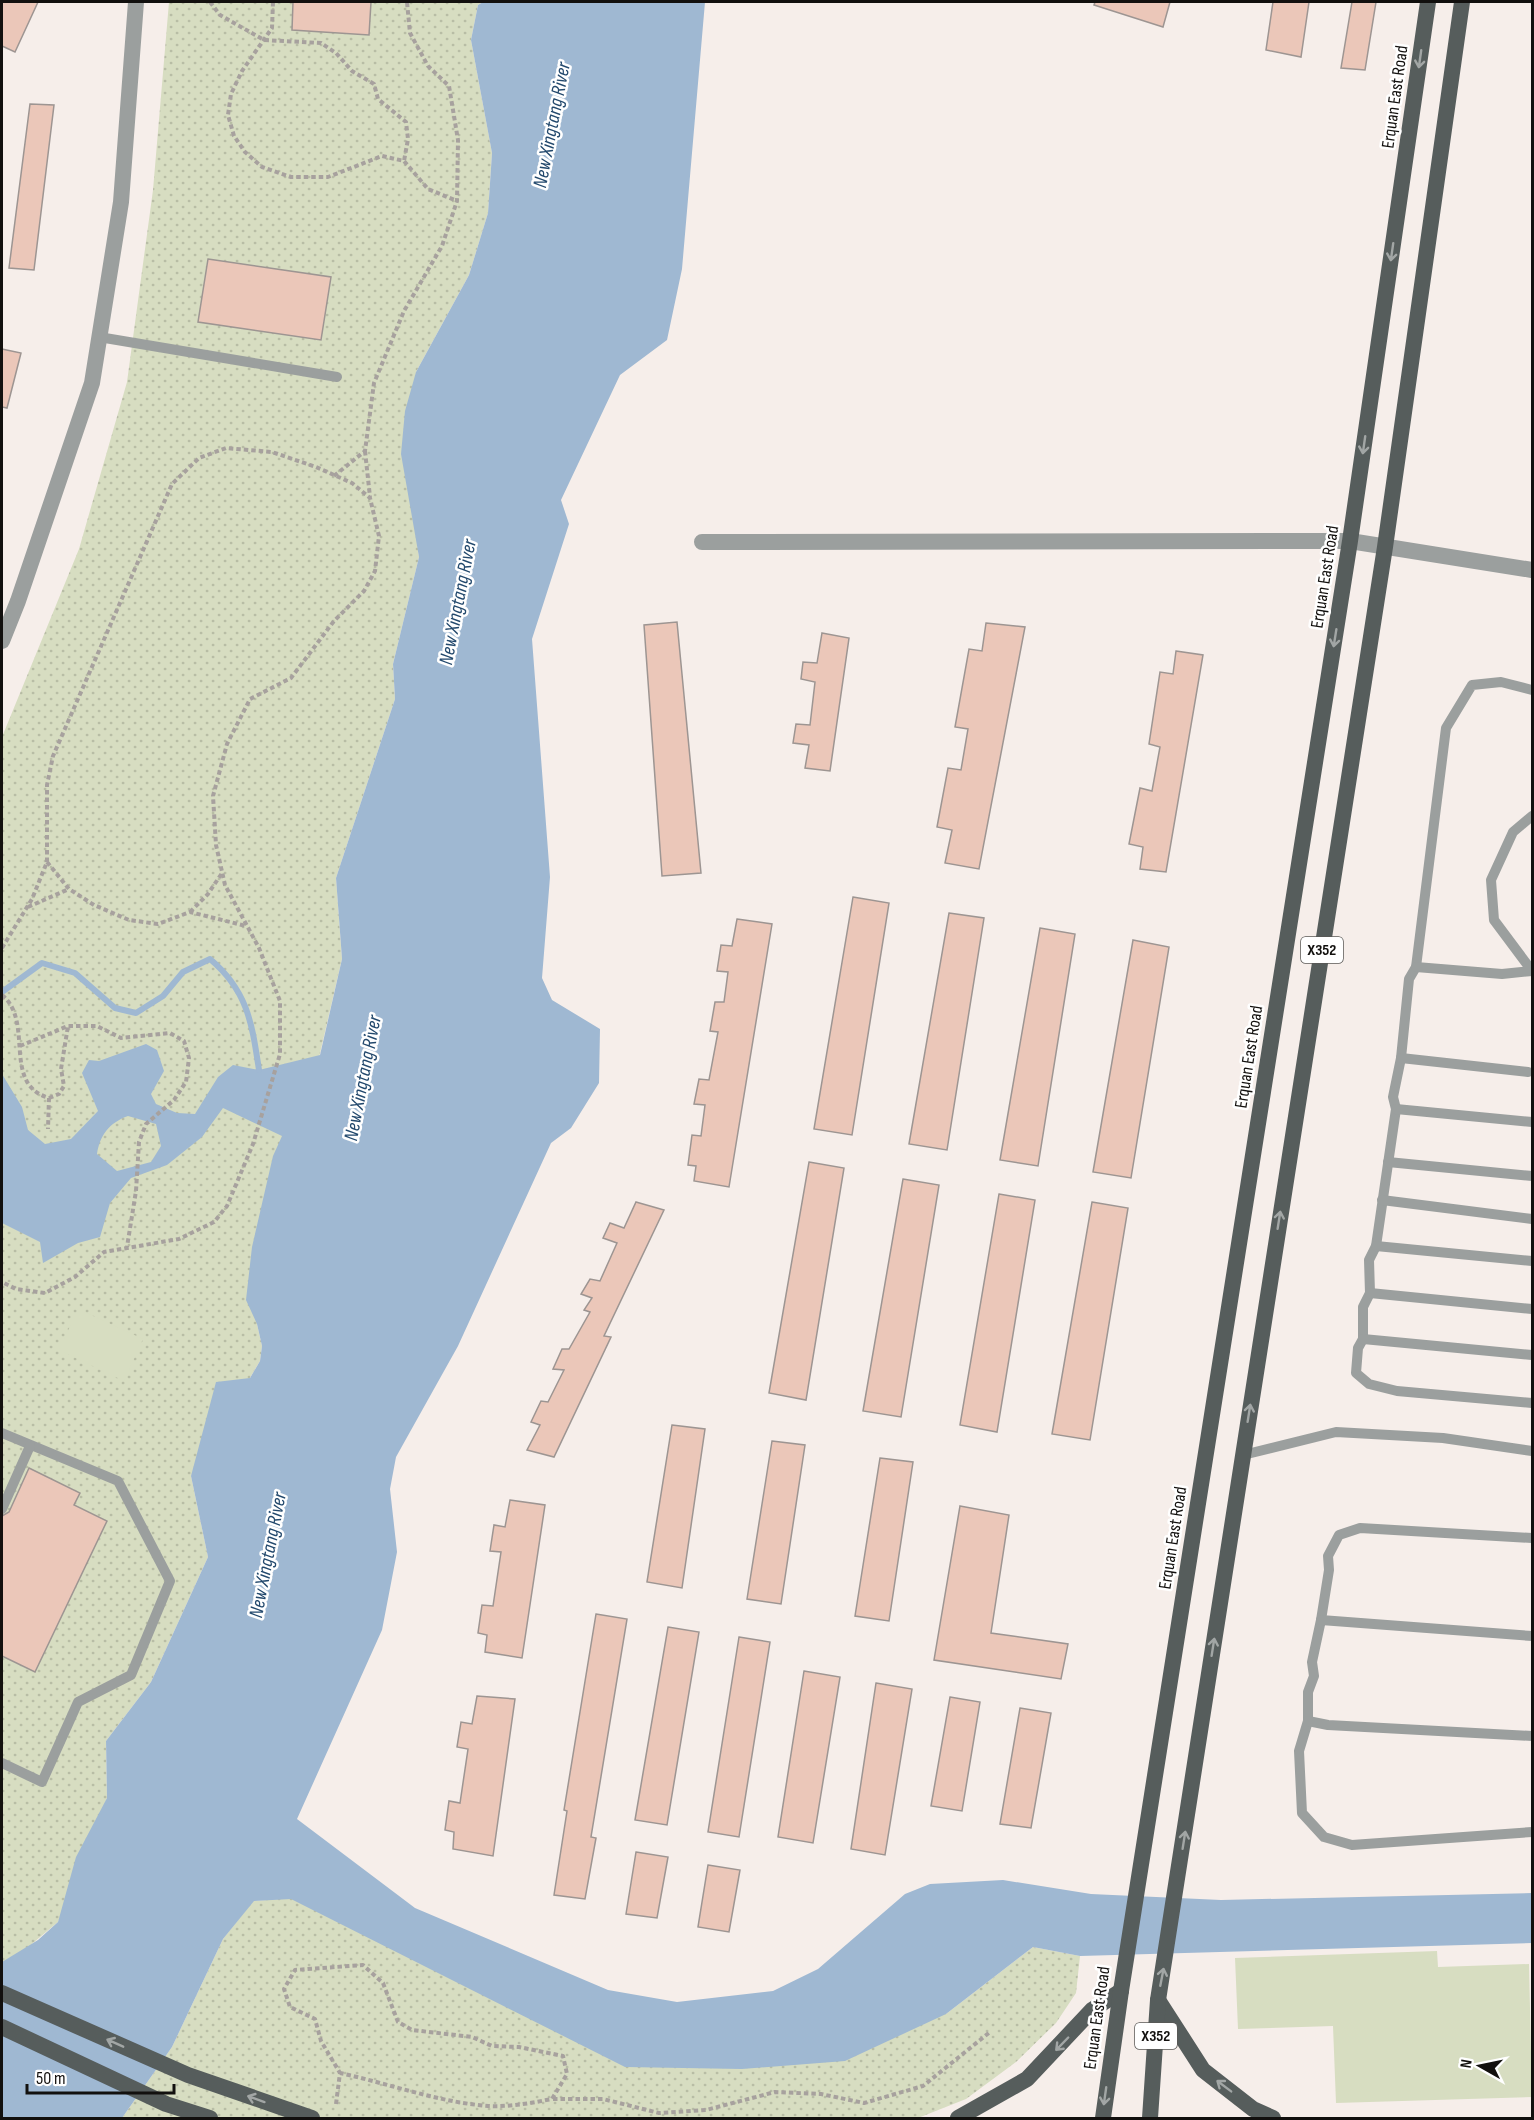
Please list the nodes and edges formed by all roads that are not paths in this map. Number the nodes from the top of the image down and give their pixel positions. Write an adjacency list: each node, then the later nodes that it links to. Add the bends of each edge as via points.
1 (135, 2): 4 (street, via 122,202)
2 (1428, 2): 6 (main road, Erquan East Road / X352, one-way to 6)
3 (1462, 2): 8 (main road, X352)
4 (99, 337): 5 (lane); 10 (street, via 92,383)
5 (337, 377)
6 (1350, 541): 7 (street); 8 (street); 41 (main road, Erquan East Road / X352, one-way to 41)
7 (702, 542)
8 (1385, 547): 9 (street); 32 (main road, X352, one-way to 8)
9 (1533, 570)
10 (2, 641)
11 (1533, 690): 13 (lane, via 1501,682 1472,685 1446,728)
12 (1533, 816): 13 (lane, via 1513,832 1491,880 1494,920 1532,971 1502,974)
13 (1416, 966): 14 (lane, via 1409,979)
14 (1401, 1058): 15 (lane); 16 (lane, via 1393,1097)
15 (1528, 1072)
16 (1396, 1109): 17 (lane); 18 (lane)
17 (1533, 1122)
18 (1388, 1162): 19 (lane); 20 (lane)
19 (1533, 1176)
20 (1382, 1200): 21 (lane); 22 (lane)
21 (1533, 1219)
22 (1376, 1246): 23 (lane); 24 (lane, via 1369,1260)
23 (1533, 1261)
24 (1370, 1293): 25 (lane); 26 (lane, via 1363,1307)
25 (1533, 1308)
26 (1363, 1339): 27 (lane); 28 (lane, via 1358,1348 1356,1373 1369,1384 1396,1391)
27 (1533, 1355)
28 (1533, 1403)
29 (2, 1433): 30 (lane)
30 (30, 1446): 33 (lane); 39 (lane, via 118,1481 170,1581 131,1675 78,1702 42,1782)
31 (1533, 1451): 32 (lane, via 1443,1438 1336,1432)
32 (1243, 1455): 43 (main road, X352, one-way to 32)
33 (2, 1509)
34 (1533, 1538): 35 (lane, via 1360,1528 1339,1535 1328,1556)
35 (1321, 1620): 36 (lane); 37 (lane, via 1311,1662 1314,1676 1308,1692)
36 (1533, 1636)
37 (1308, 1721): 38 (lane); 40 (lane, via 1299,1751 1302,1813 1324,1837 1352,1845)
38 (1533, 1736)
39 (2, 1763)
40 (1533, 1832)
41 (1120, 1991): 47 (main road, one-way to 47, via 1092,2010 1027,2079); 48 (main road, Erquan East Road / X352, one-way to 48)
42 (2, 1993): 46 (main road, one-way to 42, via 188,2075)
43 (1158, 2001): 49 (main road, X352); 50 (main road, one-way to 43, via 1253,2109 1203,2070)
44 (2, 2027): 45 (main road, via 166,2104)
45 (210, 2118)
46 (312, 2118)
47 (958, 2118)
48 (1103, 2118)
49 (1150, 2118)
50 (1273, 2118)

